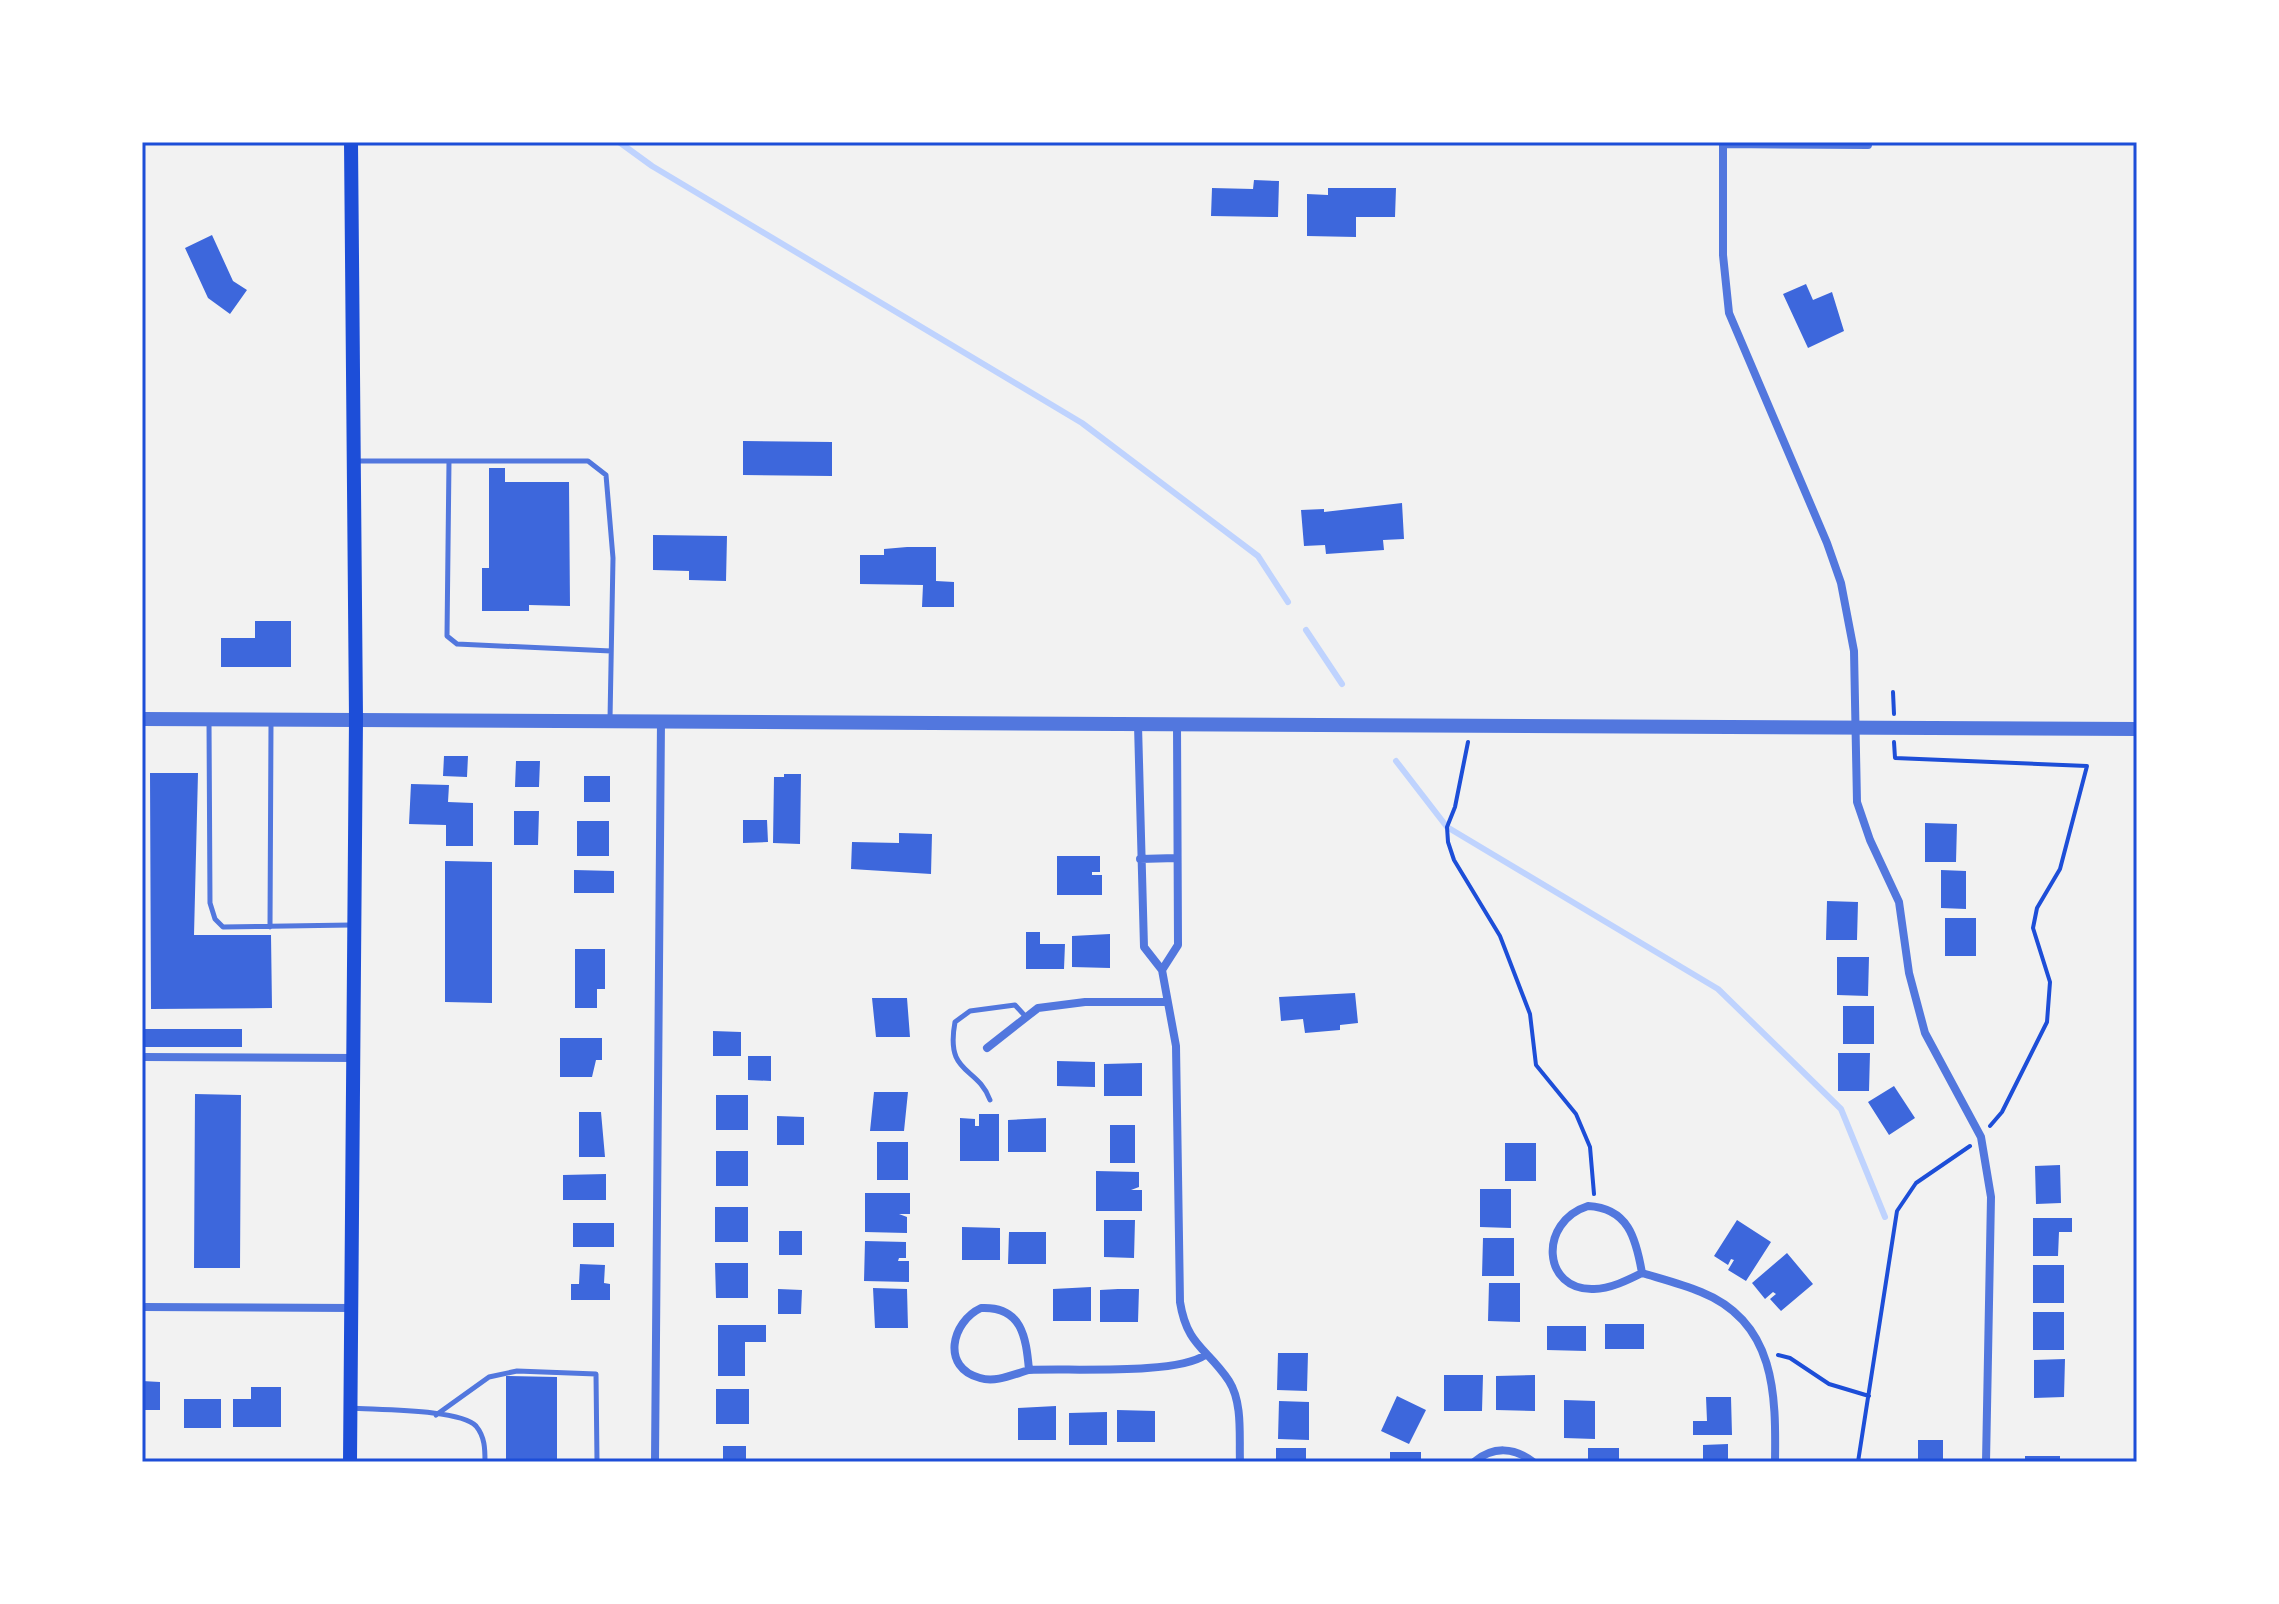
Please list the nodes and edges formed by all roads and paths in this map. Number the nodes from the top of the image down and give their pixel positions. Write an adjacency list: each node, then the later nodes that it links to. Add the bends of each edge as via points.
1 (351, 142): 4 (main road)
2 (1723, 143): 3 (street); 18 (street, via 1723,267 1729,313 1841,583 1854,651)
3 (1868, 145)
4 (354, 461): 5 (lane); 10 (main road)
5 (449, 461): 6 (lane, via 588,461 606,475 613,558); 6 (lane, via 447,636 457,644)
6 (611, 651): 13 (lane)
7 (1893, 692): 8 (path)
8 (1894, 709)
9 (271, 718): 10 (street); 12 (street); 24 (lane)
10 (356, 718): 13 (street); 23 (main road)
11 (142, 719): 12 (street)
12 (209, 719): 24 (lane, via 212,911 223,927)
13 (610, 720): 14 (street)
14 (661, 720): 16 (street); 46 (street)
15 (1468, 724): 17 (street); 18 (street); 33 (path, via 1448,842 1505,949 1530,1014 1536,1065 1576,1114 1590,1147)
16 (1138, 725): 17 (street); 22 (street)
17 (1177, 725): 21 (street)
18 (1855, 728): 19 (street); 32 (street, via 1857,802 1899,902 1917,1010 1938,1064)
19 (2137, 729)
20 (1894, 749): 32 (path, via 1895,758 2087,766 2060,869 2037,908 2033,928 2050,982 2047,1022 2002,1112)
21 (1176, 858): 22 (street); 25 (street, via 1178,945)
22 (1140, 859): 25 (street, via 1144,947)
23 (356, 925): 24 (lane); 30 (main road)
24 (270, 927)
25 (1162, 970): 26 (street)
26 (1166, 1002): 27 (street, via 1085,1002 1038,1008); 38 (street, via 1176,1046 1180,1302 1187,1333)
27 (1026, 1018): 28 (street); 31 (lane, via 1015,1005 970,1011 955,1022 951,1041 959,1064 985,1085)
28 (987, 1048)
29 (142, 1057): 30 (street)
30 (355, 1058): 36 (main road)
31 (990, 1100)
32 (1981, 1137): 40 (path, via 1916,1183 1897,1211); 52 (street, via 1991,1197)
33 (1595, 1206): 34 (street, via 1624,1219); 34 (street, via 1575,1210 1556,1228 1552,1256 1558,1270 1567,1280 1594,1289)
34 (1642, 1273): 37 (street, via 1704,1293 1728,1308)
35 (142, 1307): 36 (street)
36 (352, 1308): 41 (main road)
37 (1763, 1351): 40 (path, via 1790,1358 1829,1384); 50 (street, via 1776,1399)
38 (1205, 1355): 39 (street, via 1195,1362 1122,1369); 47 (street, via 1230,1382 1235,1397)
39 (1029, 1370): 39 (street, via 994,1380 970,1374 955,1355 953,1343 962,1321 981,1308 1004,1310 1014,1317 1026,1337)
40 (1869, 1396): 51 (path)
41 (350, 1408): 42 (lane); 43 (main road)
42 (436, 1415): 44 (lane, via 475,1424 485,1442); 45 (lane, via 489,1377 517,1371 596,1374)
43 (350, 1462)
44 (485, 1462)
45 (597, 1462)
46 (655, 1462)
47 (1240, 1462)
48 (1474, 1462): 49 (street, via 1507,1450)
49 (1533, 1462)
50 (1775, 1462)
51 (1858, 1462)
52 (1986, 1462)

